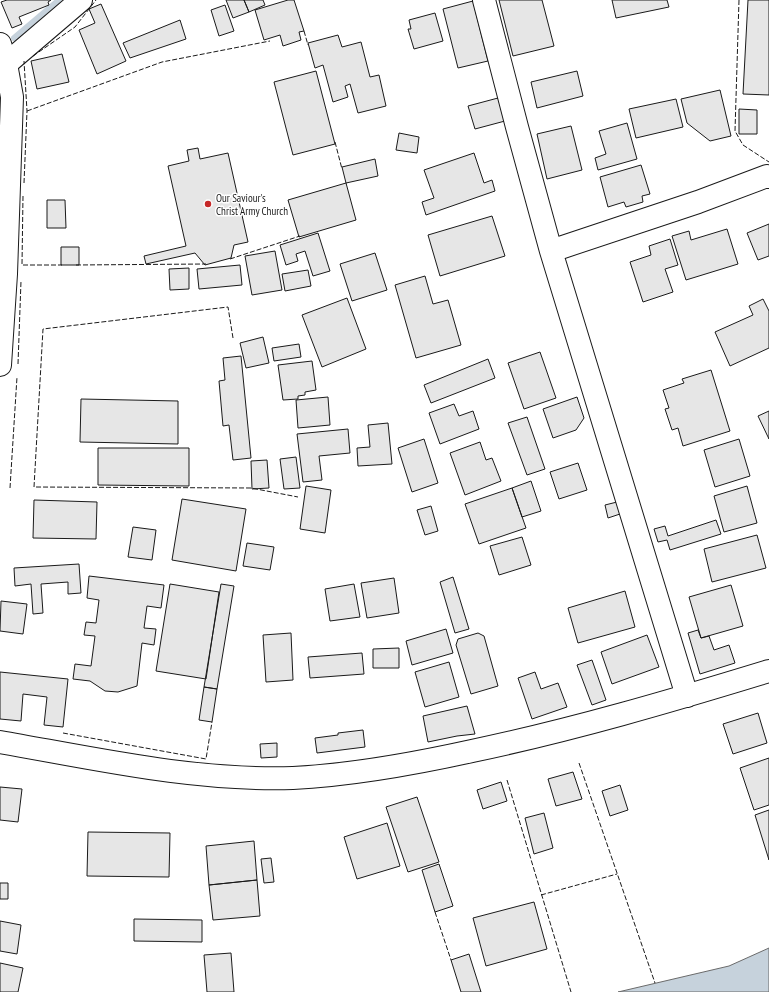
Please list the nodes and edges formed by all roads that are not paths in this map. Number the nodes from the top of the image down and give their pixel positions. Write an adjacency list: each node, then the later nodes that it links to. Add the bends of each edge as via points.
1 (81, 0): 3 (street)
2 (484, 0): 5 (street)
3 (3, 54): 6 (street, via 12,96)
4 (769, 177): 5 (street)
5 (551, 251): 8 (street)
6 (0, 365)
7 (769, 671): 8 (street)
8 (687, 696): 9 (street, via 526,740 442,758 357,772 299,777 219,776 134,766)
9 (0, 742)

